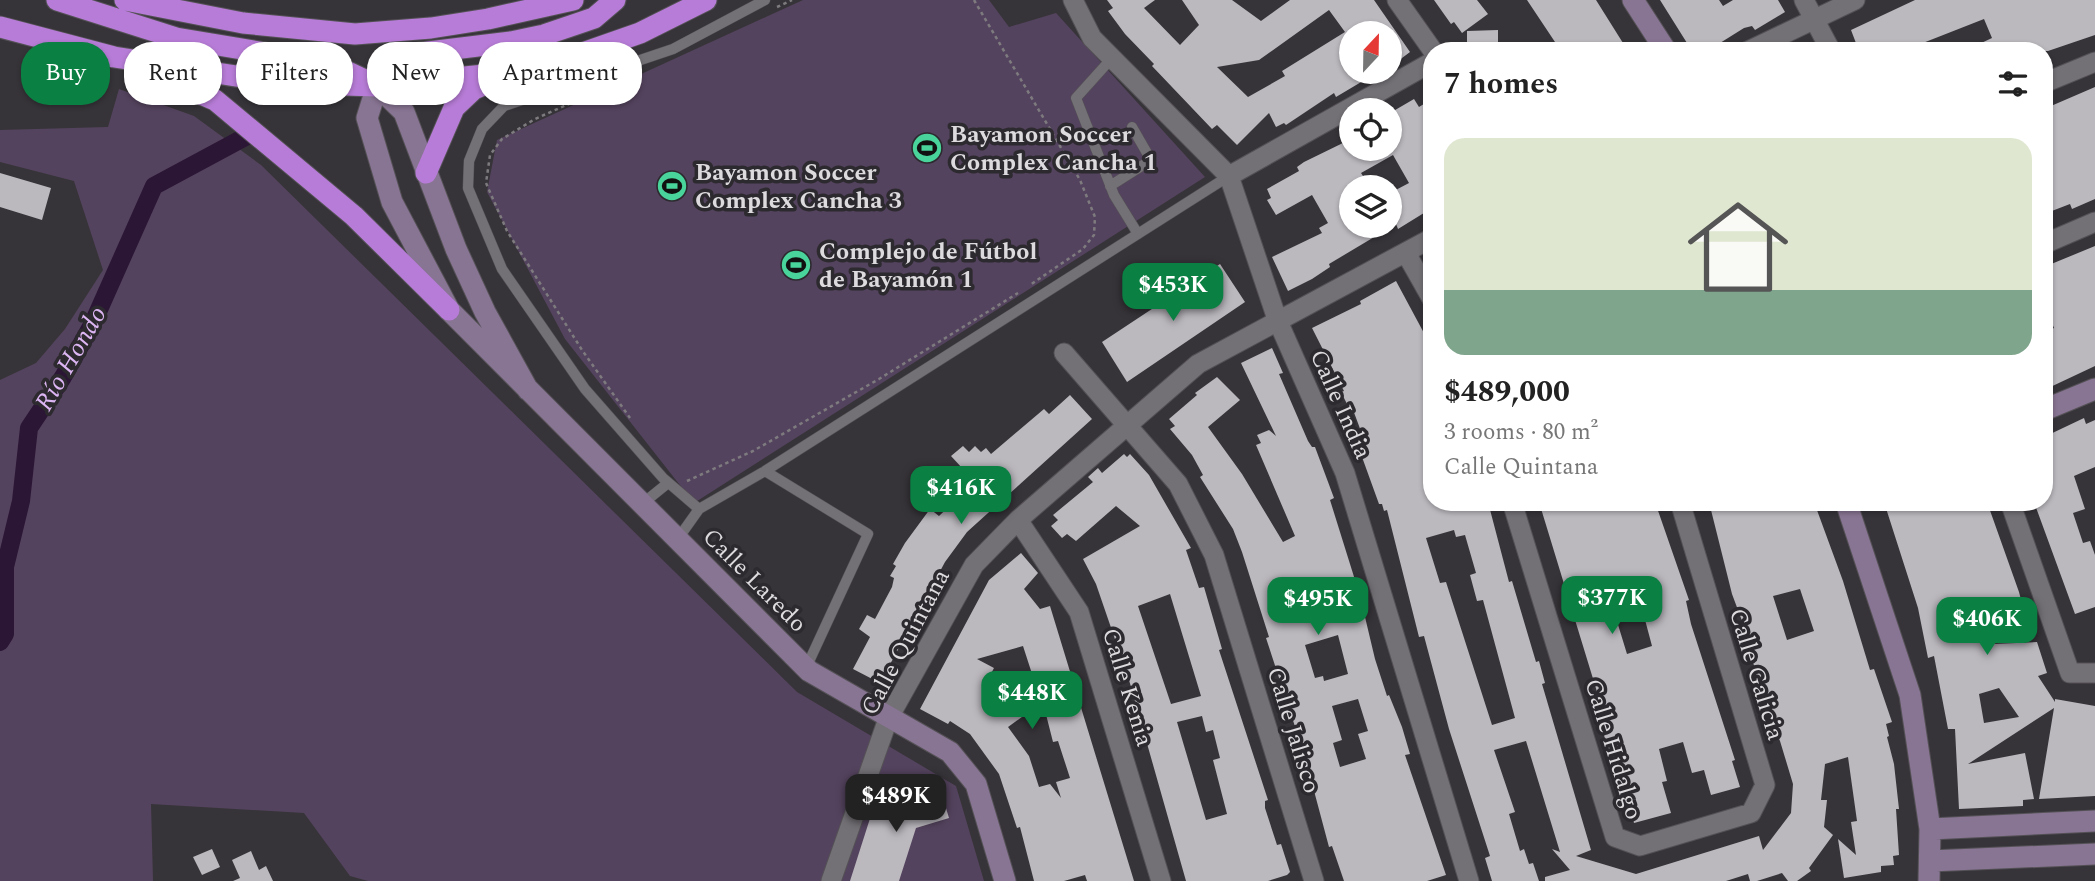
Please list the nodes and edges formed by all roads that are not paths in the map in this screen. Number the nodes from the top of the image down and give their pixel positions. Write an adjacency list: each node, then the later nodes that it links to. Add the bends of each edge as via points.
1 (57, 0): 25 (highway, via 176,38 331,64)
2 (125, 0): 3 (highway, via 243,23 355,34 465,23)
3 (573, 0)
4 (615, 0): 19 (highway, via 594,18 544,34)
5 (706, 0): 14 (highway)
6 (765, 0): 48 (lane, via 673,49 504,106 482,129 469,161 468,188 502,269 585,389)
7 (1073, 0): 21 (street, Calle India, via 1092,38)
8 (1398, 0): 15 (street)
9 (1633, 0): 16 (main road)
10 (1804, 0): 12 (street)
11 (1855, 0): 12 (street)
12 (1814, 17): 17 (street); 18 (street)
13 (0, 27): 20 (highway)
14 (616, 42)
15 (1427, 42)
16 (1660, 42)
17 (1765, 42)
18 (1826, 42)
19 (464, 48)
20 (114, 57): 26 (highway, via 280,83); 40 (highway, via 215,100 354,216)
21 (1112, 58): 32 (street, Calle India); 33 (lane, via 1076,98)
22 (2095, 62): 24 (street)
23 (1423, 67): 32 (street)
24 (2053, 79)
25 (367, 81)
26 (367, 86)
27 (478, 89): 31 (highway, via 464,95 454,108)
28 (371, 105): 40 (main road, Calle Laredo, via 367,118 392,202)
29 (397, 105): 31 (main road, via 404,112)
30 (1132, 127): 33 (lane, via 1151,160)
31 (426, 173): 44 (main road, via 485,312)
32 (1229, 176): 35 (lane); 41 (street, Calle India)
33 (1110, 186): 35 (lane)
34 (2095, 222): 36 (street)
35 (1138, 234): 47 (lane)
36 (2053, 240)
37 (1423, 243): 38 (street, Calle Quintana)
38 (1406, 253): 39 (street); 41 (street, Calle Quintana)
39 (1423, 283)
40 (449, 310): 44 (main road, Calle Laredo)
41 (1277, 320): 46 (street, Calle Quintana, via 1198,364); 69 (street, Calle India, via 1345,473)
42 (1064, 353): 46 (street, Calle Jalisco)
43 (2095, 389): 45 (main road)
44 (528, 390): 49 (main road, Calle Laredo)
45 (2053, 406)
46 (1128, 423): 55 (street, Calle Quintana); 68 (street, Calle Jalisco, via 1178,484 1214,555)
47 (765, 471): 50 (lane); 57 (lane, via 867,534)
48 (668, 483): 49 (lane); 50 (lane)
49 (642, 504): 56 (main road, Calle Laredo)
50 (699, 509): 56 (lane)
51 (1515, 511): 61 (street, Calle Hidalgo, via 1615,837 1640,846)
52 (1683, 511): 61 (street, Calle Galicia, via 1765,785 1751,813)
53 (1849, 511): 62 (main road, via 1910,695)
54 (2013, 511): 58 (street, via 2070,673)
55 (1018, 520): 59 (street, Calle Quintana, via 974,565); 67 (street, Calle Kenia, via 1079,612)
56 (677, 540): 57 (main road, Calle Laredo)
57 (806, 668): 59 (main road, Calle Laredo)
58 (2095, 673)
59 (888, 719): 65 (street, Calle Quintana); 66 (main road, Calle Laredo, via 950,752 976,784)
60 (2095, 821): 62 (main road)
61 (1707, 826)
62 (1930, 829): 64 (main road)
63 (2095, 854): 64 (main road)
64 (1930, 871)
65 (831, 881)
66 (1005, 881)
67 (1161, 881)
68 (1314, 881)
69 (1469, 881)

